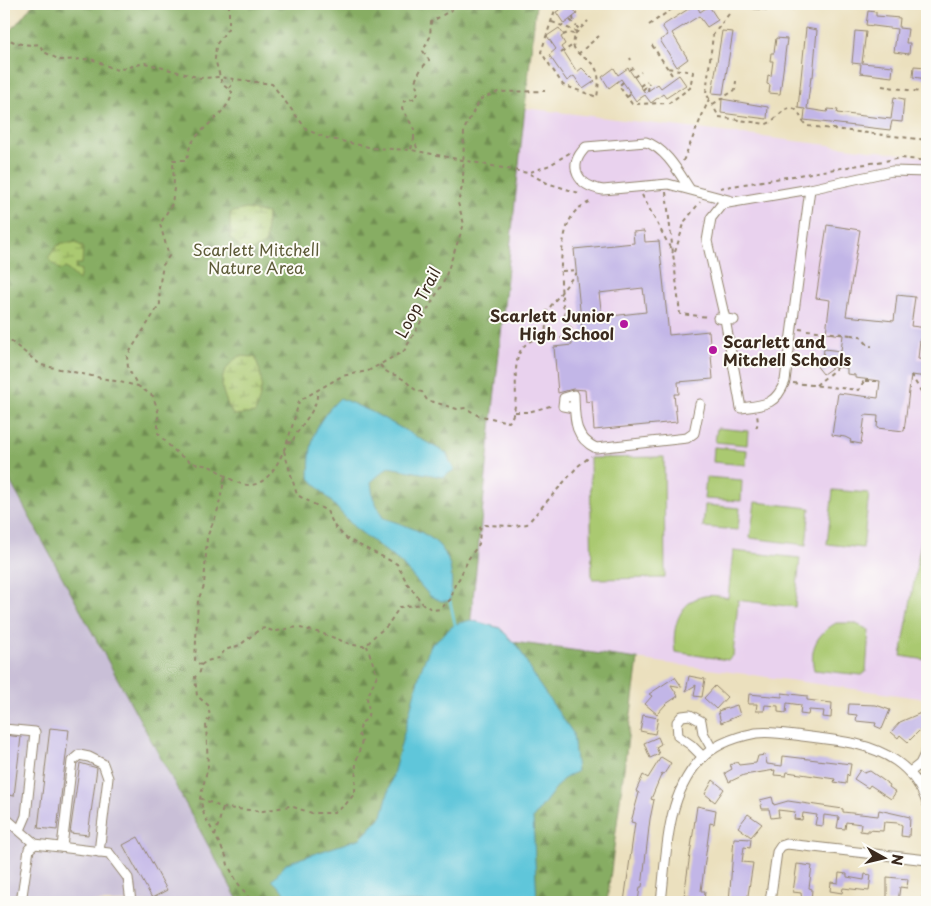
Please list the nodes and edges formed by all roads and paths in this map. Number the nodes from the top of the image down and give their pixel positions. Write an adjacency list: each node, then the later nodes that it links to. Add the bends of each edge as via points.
1 (11, 4): 8 (path)
2 (229, 4): 28 (path, via 229,27 216,45)
3 (456, 4): 46 (path, via 431,22 430,37 423,51 429,60 415,81 416,98 404,102 402,108 414,129)
4 (557, 4): 13 (path)
5 (679, 4): 15 (path)
6 (755, 4): 7 (street)
7 (799, 4)
8 (4, 14)
9 (729, 14): 44 (path, via 713,35 706,93)
10 (572, 18): 14 (path)
11 (570, 20): 14 (path)
12 (588, 21): 16 (path)
13 (551, 22): 16 (path); 23 (path, via 541,52 563,85 597,97 600,79 591,62)
14 (574, 22): 16 (path)
15 (649, 25)
16 (577, 31): 17 (path); 20 (path)
17 (563, 35)
18 (4, 36): 28 (path, via 11,42 28,46 39,44 44,52 60,60 91,59 117,70 145,63 200,78)
19 (599, 36): 23 (path)
20 (573, 45): 22 (path); 23 (path)
21 (652, 45): 25 (path)
22 (561, 53)
23 (578, 54)
24 (636, 66): 26 (path)
25 (667, 68): 31 (path); 43 (path, via 693,72 690,88 670,103 659,105 632,104)
26 (630, 70)
27 (641, 72): 29 (path)
28 (219, 77): 30 (path); 37 (path)
29 (634, 77)
30 (233, 78): 37 (path); 48 (path, via 272,84 307,130 373,148)
31 (674, 78)
32 (647, 81): 35 (path)
33 (623, 82): 43 (path, via 618,86)
34 (736, 82): 45 (path, via 735,90)
35 (640, 86)
36 (882, 86): 41 (path)
37 (229, 88): 81 (path, Loop Trail, via 232,98 192,143 187,160 173,160 172,204 160,224 169,256 163,264 160,304 127,356 128,368)
38 (643, 90): 40 (path, via 649,83)
39 (545, 91): 51 (path, Loop Trail, via 498,92 481,99 464,130)
40 (648, 91)
41 (927, 93)
42 (631, 94): 43 (path)
43 (627, 97)
44 (709, 100): 45 (path); 53 (path)
45 (712, 105): 47 (path, via 719,117 730,120 773,123 786,108 791,108 807,126)
46 (414, 139): 48 (path); 50 (path)
47 (927, 140)
48 (411, 150): 50 (path)
49 (576, 150): 55 (path)
50 (418, 151): 51 (path)
51 (464, 161): 55 (path); 75 (path, Loop Trail, via 458,203 464,224 444,281 404,351)
52 (927, 161): 56 (path, via 902,158)
53 (681, 166)
54 (927, 172): 58 (street, via 892,171)
55 (528, 173): 60 (path)
56 (714, 187)
57 (689, 188): 57 (street, via 655,145 646,142 586,147 579,154 576,168 579,179 593,189 668,184); 64 (street)
58 (810, 190): 64 (street); 69 (street)
59 (666, 192): 65 (path)
60 (579, 193)
61 (642, 195): 65 (path)
62 (703, 198): 65 (path, via 685,221)
63 (593, 200): 66 (path, via 578,208 568,223)
64 (736, 202): 68 (street, via 722,204 707,229)
65 (674, 255): 68 (path, via 680,314)
66 (562, 271): 67 (path); 67 (path, via 576,271)
67 (563, 291): 71 (path, via 547,311); 73 (path, via 565,315)
68 (726, 319): 69 (street, via 741,408 763,406 780,393)
69 (794, 328): 74 (path, via 860,336)
70 (4, 336): 81 (path, via 41,366)
71 (545, 338): 73 (path); 86 (path, via 531,341 520,354)
72 (583, 338): 73 (path)
73 (579, 339)
74 (871, 347)
75 (380, 364): 82 (path, Loop Trail, via 368,371 342,376); 86 (path, via 388,375 401,378 414,390 422,392 427,400 509,422)
76 (838, 367): 80 (path)
77 (911, 375): 83 (path)
78 (879, 381): 80 (path, via 865,380 859,390)
79 (794, 382): 80 (path)
80 (816, 385)
81 (138, 386): 92 (path, Loop Trail, via 153,396 158,411 158,433 169,447 196,464 210,467)
82 (317, 391): 89 (path, Loop Trail, via 299,402); 89 (path, via 314,408 292,443)
83 (927, 401)
84 (563, 402): 86 (path); 90 (street, via 564,398 574,395 577,428 584,443)
85 (700, 404): 90 (street, via 694,433 686,438)
86 (515, 412)
87 (758, 423): 88 (path)
88 (756, 428)
89 (287, 442): 91 (path, Loop Trail)
90 (596, 448): 93 (path, via 527,524 484,525 480,528 479,544 460,580 454,584 451,599 433,610)
91 (284, 452): 92 (path, Loop Trail, via 266,480 249,485); 93 (path, via 297,495 328,511 335,527 347,539 397,564)
92 (225, 476): 95 (path, via 217,513 207,536 204,586 198,600 195,661)
93 (423, 604): 94 (path, via 400,607)
94 (367, 646): 95 (path, via 335,640 301,628 280,632 266,628 260,629 240,646 226,650 219,658); 105 (path, via 377,675 367,698 367,719 361,723 358,735 362,741 356,762 355,793 345,805 334,813 312,814 290,806 263,811)
95 (201, 665): 103 (path, via 195,677 196,696 208,705 210,717 206,723 208,767)
96 (4, 729): 107 (street, via 35,732 26,816)
97 (712, 750): 99 (street); 99 (street, via 701,721 690,715 682,716 677,722 678,736); 100 (street, via 740,736 776,733 861,745 885,754)
98 (927, 750): 100 (street, via 920,764)
99 (703, 756): 117 (street, via 689,773 674,807)
100 (910, 772): 102 (street)
101 (927, 774): 102 (street)
102 (919, 783): 104 (street)
103 (200, 798): 105 (path); 108 (path, via 204,815)
104 (927, 803)
105 (223, 808): 108 (path)
106 (4, 817): 107 (street)
107 (20, 830): 109 (street)
108 (215, 836): 116 (path, via 237,882 250,899)
109 (35, 844): 110 (street); 114 (street, via 29,849)
110 (62, 847): 111 (street); 111 (street, via 72,761 79,755 103,764 108,778)
111 (100, 852): 115 (street, via 109,853 128,878)
112 (927, 860): 118 (street, via 787,844 777,852)
113 (927, 898): 119 (street)
114 (21, 902)
115 (131, 902)
116 (258, 902)
117 (661, 902)
118 (770, 902)
119 (927, 902)

